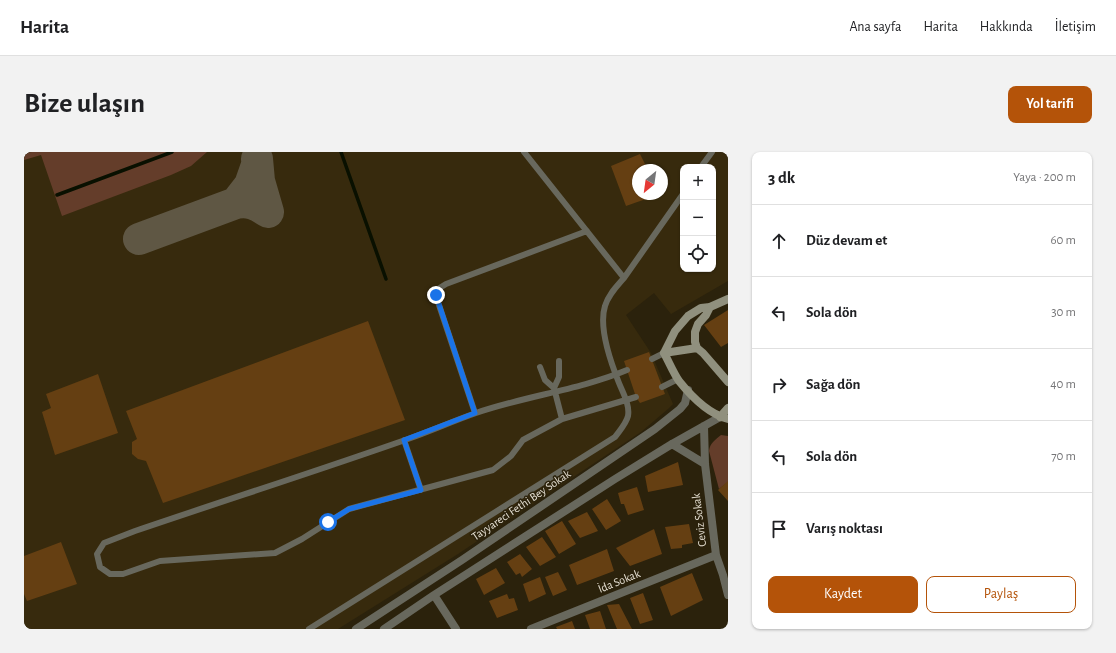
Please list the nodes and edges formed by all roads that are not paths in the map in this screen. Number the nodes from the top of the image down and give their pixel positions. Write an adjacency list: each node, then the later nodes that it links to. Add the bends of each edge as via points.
1 (524, 152): 5 (lane)
2 (712, 152): 3 (lane)
3 (703, 164)
4 (680, 198): 6 (lane)
5 (587, 231): 6 (lane); 24 (lane, via 438,289 437,298)
6 (624, 278): 15 (lane, via 605,305 602,320)
7 (728, 299): 8 (main road)
8 (710, 307): 9 (main road, via 695,332); 10 (main road, via 701,308 688,316 675,331)
9 (697, 348): 10 (main road); 17 (main road)
10 (664, 353): 11 (lane); 16 (main road)
11 (652, 359)
12 (559, 361): 19 (lane, via 559,377)
13 (540, 367): 19 (lane, via 545,380)
14 (627, 370): 15 (lane)
15 (616, 375): 19 (lane); 22 (lane)
16 (678, 380): 18 (lane); 20 (main road)
17 (728, 382)
18 (662, 387)
19 (554, 390): 24 (lane); 26 (lane)
20 (688, 390): 25 (main road); 37 (street, Tayyareci Fethi Bey Sokak, via 685,403 680,409 655,429)
21 (636, 397): 22 (lane)
22 (626, 400): 26 (lane); 36 (lane, via 628,414 624,425 615,436)
23 (728, 408): 25 (main road)
24 (475, 413): 28 (lane)
25 (724, 418): 27 (street)
26 (562, 419): 31 (lane, via 523,440 511,456 493,470)
27 (704, 426): 29 (street); 30 (street, Ceviz Sokak)
28 (404, 440): 31 (lane); 31 (lane, via 104,543 97,554 100,567 110,574 123,574 160,561 275,553 349,509)
29 (672, 444): 30 (street); 34 (street)
30 (705, 464): 32 (street, Ceviz Sokak)
31 (421, 490)
32 (716, 555): 33 (street, Ceviz Sokak); 40 (street, İda Sokak)
33 (726, 574): 35 (street, Ceviz Sokak)
34 (434, 595): 38 (street); 39 (street)
35 (728, 595)
36 (309, 629)
37 (356, 629)
38 (384, 629)
39 (456, 629)
40 (531, 629)

